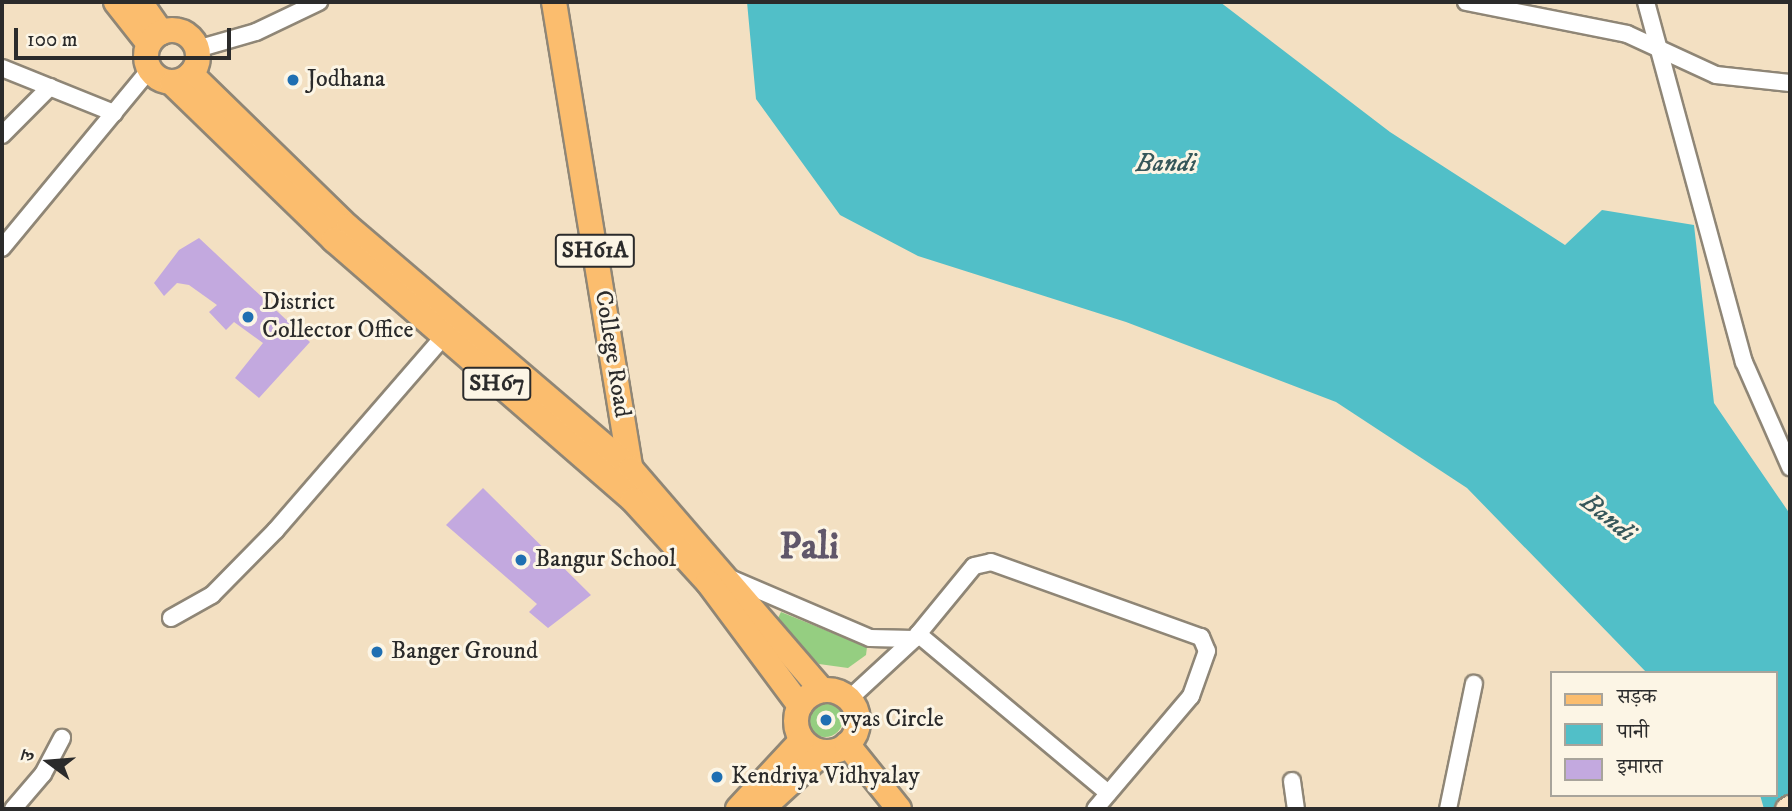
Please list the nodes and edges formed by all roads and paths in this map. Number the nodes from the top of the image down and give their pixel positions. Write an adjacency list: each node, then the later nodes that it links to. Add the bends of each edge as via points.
1 (116, 2): 7 (main road)
2 (140, 2): 7 (main road)
3 (320, 2): 9 (street, via 256,32)
4 (554, 2): 20 (main road, College Road / SH61A)
5 (1466, 2): 8 (street, via 1561,18)
6 (1646, 2): 8 (street)
7 (155, 38): 9 (main road, via 179,31); 11 (main road)
8 (1655, 46): 13 (street, via 1716,75); 19 (street, via 1747,372)
9 (197, 49): 12 (main road)
10 (2, 68): 14 (street)
11 (149, 70): 12 (main road, SH67); 15 (street)
12 (182, 78): 18 (main road, SH67); 20 (main road, SH67)
13 (1790, 83)
14 (50, 87): 15 (street); 16 (street)
15 (114, 113): 17 (street)
16 (2, 135)
17 (2, 248)
18 (444, 336): 21 (main road, SH67); 23 (street, via 276,530 212,595)
19 (1790, 467)
20 (631, 469): 21 (main road, College Road / SH61A); 22 (main road, SH67)
21 (633, 500): 28 (main road, SH67, via 708,582)
22 (724, 576): 24 (street, via 870,638); 26 (main road, SH67)
23 (172, 618)
24 (916, 637): 27 (street); 32 (street); 32 (street, via 964,576 991,562 1201,637 1208,651 1196,688)
25 (1474, 684): 38 (street)
26 (822, 690): 27 (main road); 28 (main road)
27 (849, 699): 30 (main road, via 858,722)
28 (800, 706): 30 (main road, via 796,723)
29 (62, 738): 35 (street, via 43,774)
30 (824, 745): 33 (main road); 34 (main road)
31 (1292, 781): 37 (street)
32 (1108, 793): 36 (street)
33 (750, 807)
34 (897, 808)
35 (13, 809)
36 (1095, 809)
37 (1296, 809)
38 (1448, 809)

